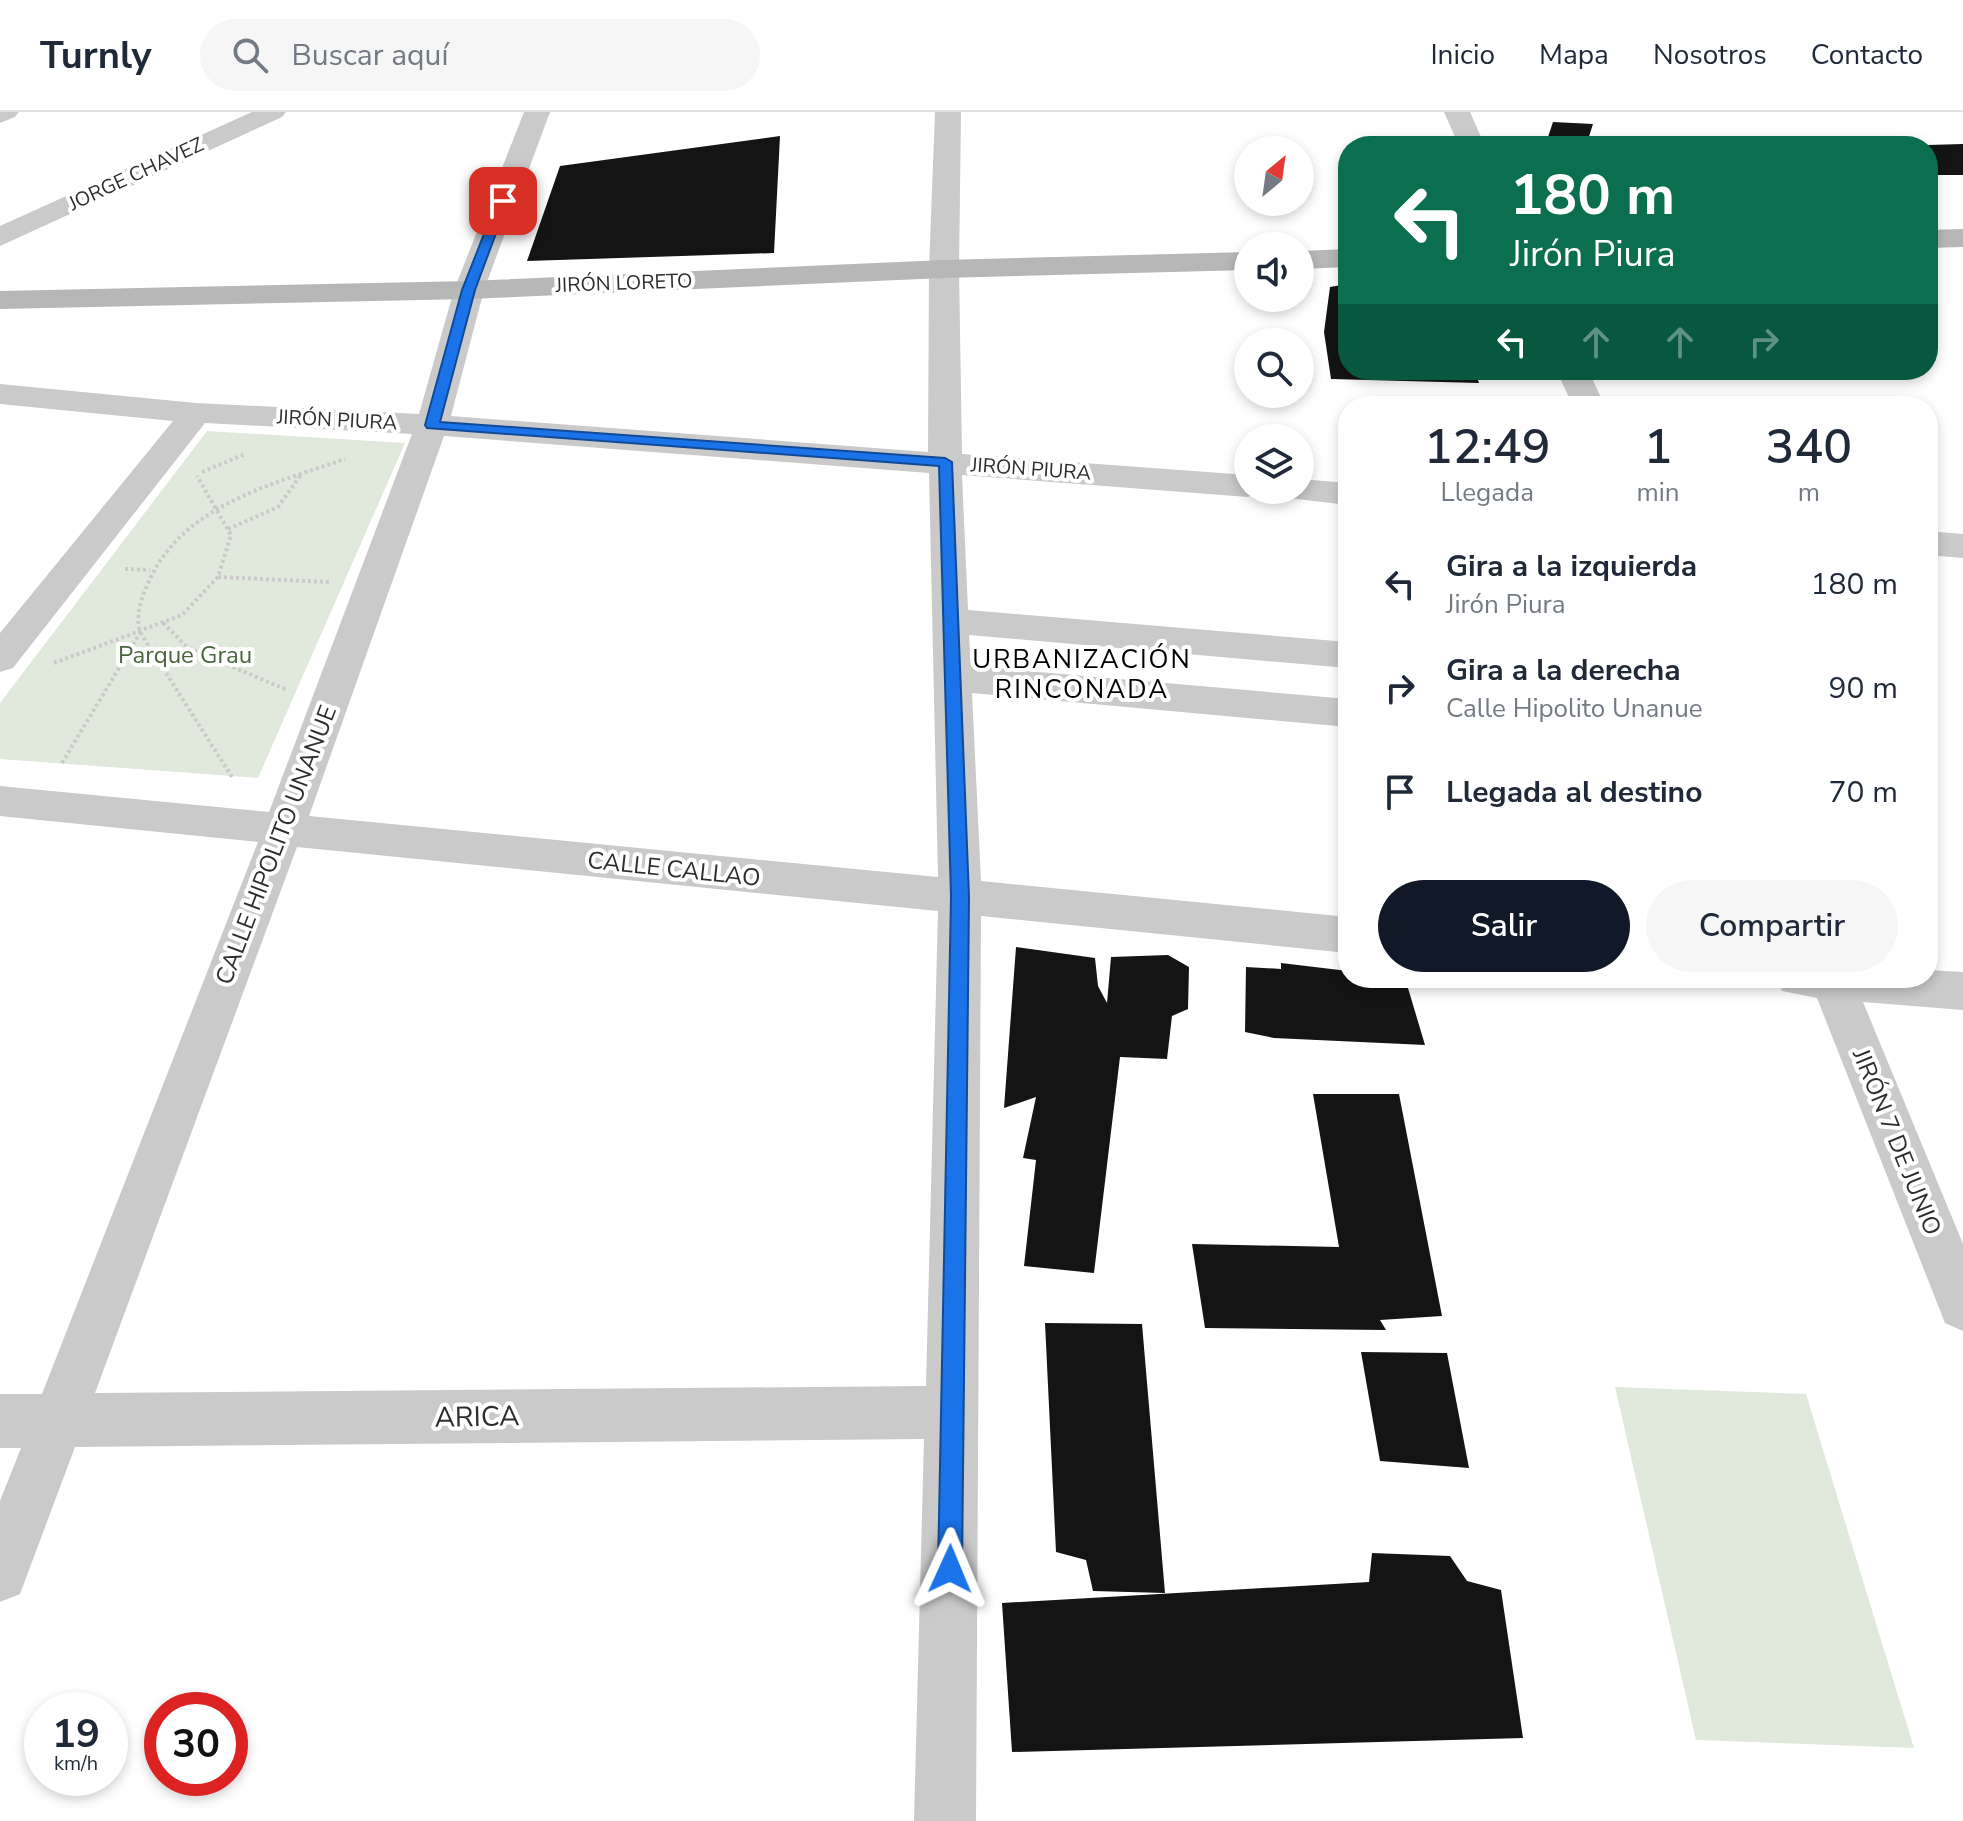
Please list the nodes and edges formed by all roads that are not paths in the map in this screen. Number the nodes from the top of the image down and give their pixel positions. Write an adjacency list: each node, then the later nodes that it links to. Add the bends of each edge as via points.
1 (6, 112): 6 (street)
2 (273, 112): 8 (street, JORGE CHAVEZ)
3 (537, 112): 15 (street, CALLE HIPOLITO UNANUE)
4 (948, 112): 14 (street)
5 (1457, 112): 7 (street)
6 (0, 115)
7 (1468, 136)
8 (0, 237)
9 (1963, 238): 10 (street)
10 (1938, 239)
11 (1338, 258): 12 (street)
12 (1314, 259)
13 (1234, 261): 14 (street, JIRÓN LORETO)
14 (944, 269): 15 (street, JIRÓN LORETO); 20 (street)
15 (469, 290): 16 (street, JIRÓN LORETO); 19 (street, CALLE HIPOLITO UNANUE)
16 (0, 300)
17 (0, 394): 18 (street, JIRÓN PIURA)
18 (196, 413): 19 (street, JIRÓN PIURA); 28 (street)
19 (432, 425): 20 (street, JIRÓN PIURA); 32 (street, CALLE HIPOLITO UNANUE)
20 (945, 462): 21 (street, JIRÓN PIURA); 26 (street)
21 (1234, 485)
22 (1314, 491): 23 (street)
23 (1338, 493)
24 (1938, 544): 25 (street)
25 (1963, 546)
26 (950, 621): 27 (street); 29 (street)
27 (1338, 654)
28 (0, 659)
29 (953, 678): 30 (street); 33 (street)
30 (1338, 712)
31 (0, 801): 32 (street, CALLE CALLAO)
32 (283, 830): 33 (street, CALLE CALLAO); 41 (street, CALLE HIPOLITO UNANUE)
33 (960, 897): 34 (street, CALLE CALLAO); 39 (street)
34 (1338, 934)
35 (1824, 988): 38 (street, JIRÓN 7 DE JUNIO)
36 (1927, 988): 37 (street)
37 (1963, 991)
38 (1963, 1306)
39 (953, 1412): 41 (street, ARICA); 43 (street)
40 (0, 1421): 41 (street, ARICA)
41 (55, 1422): 42 (street, CALLE HIPOLITO UNANUE)
42 (0, 1574)
43 (945, 1821)

